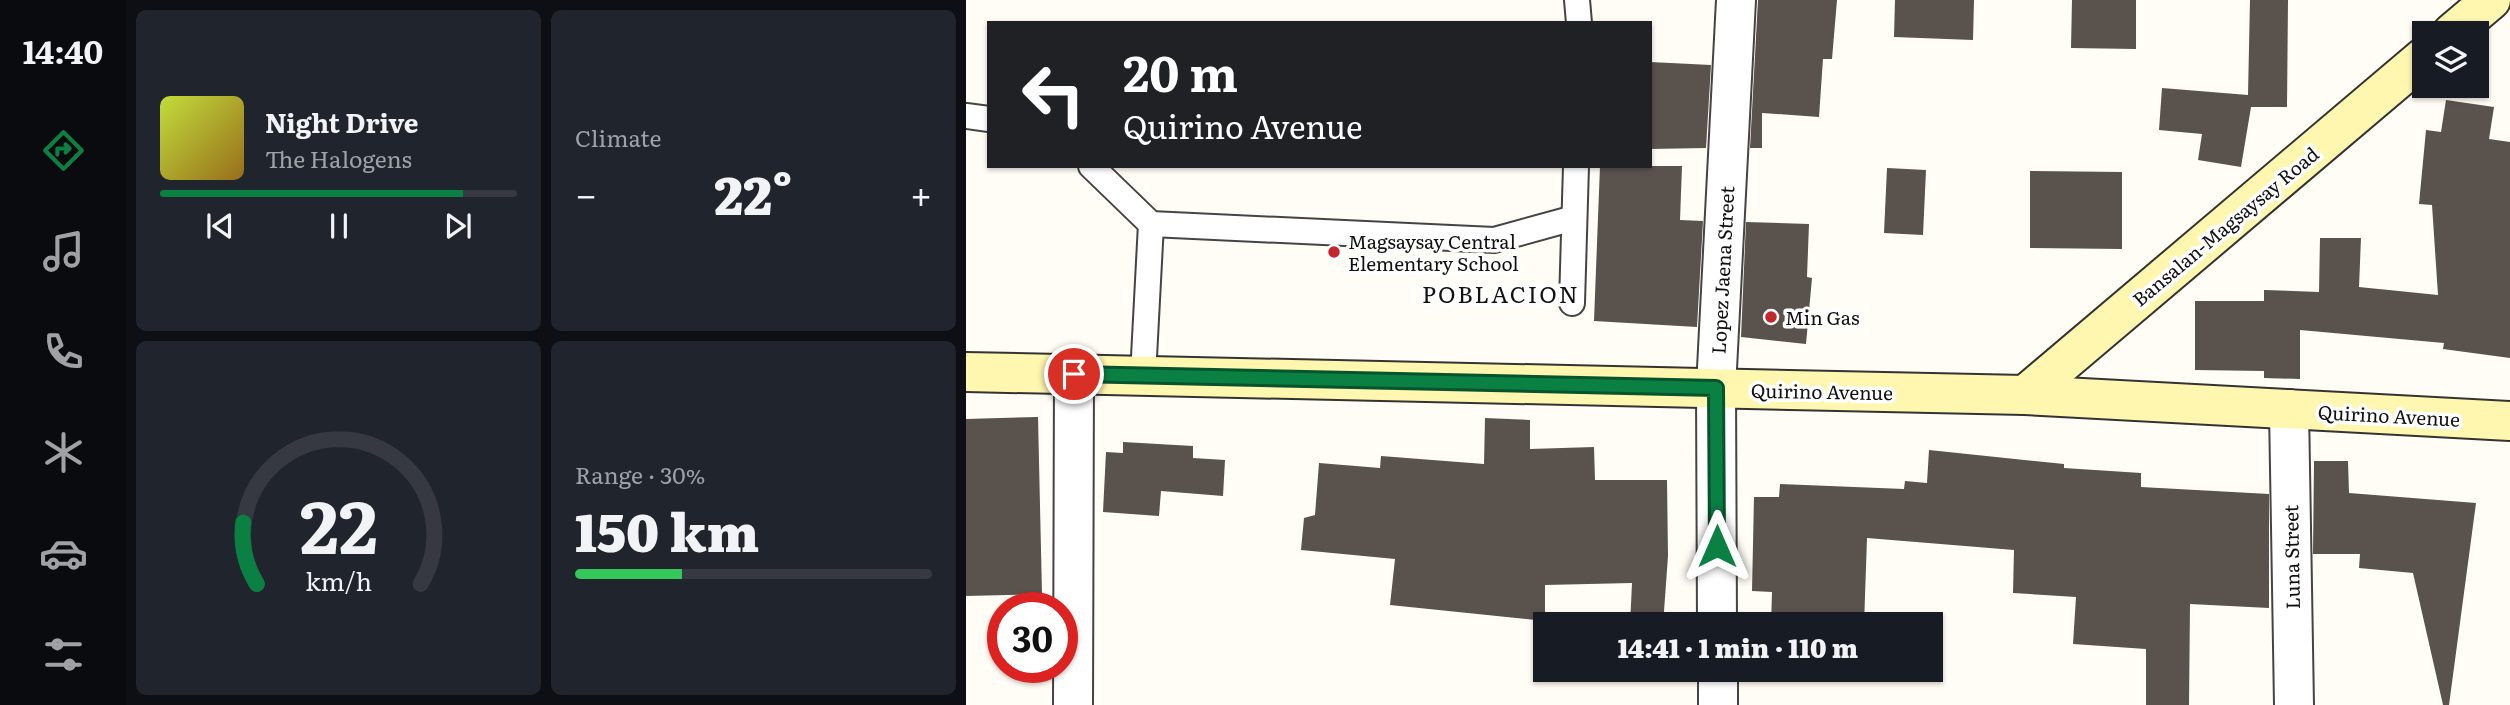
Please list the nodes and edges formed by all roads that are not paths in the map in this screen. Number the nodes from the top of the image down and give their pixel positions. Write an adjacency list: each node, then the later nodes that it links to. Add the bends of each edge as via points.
1 (1577, 0): 4 (lane)
2 (1736, 0): 17 (street, Lopez Jaena Street)
3 (2491, 0): 5 (main road)
4 (1579, 21)
5 (2466, 21)
6 (2412, 67): 18 (main road, Bansalan-Magsaysay Road)
7 (966, 116): 8 (lane)
8 (987, 119)
9 (1093, 168): 12 (lane)
10 (1576, 168): 11 (lane)
11 (1574, 218): 12 (lane, via 1494,240); 13 (lane)
12 (1151, 224): 16 (lane)
13 (1572, 303)
14 (966, 372): 15 (main road, Quirino Avenue)
15 (1074, 374): 16 (main road, Quirino Avenue); 23 (street)
16 (1143, 376): 17 (main road, Quirino Avenue)
17 (1716, 388): 18 (main road, Quirino Avenue); 21 (street, Lopez Jaena Street)
18 (2025, 395): 19 (main road, Quirino Avenue)
19 (2289, 410): 20 (main road, Quirino Avenue); 25 (street, Luna Street)
20 (2510, 421)
21 (1717, 612)
22 (1718, 682): 24 (street)
23 (1073, 705)
24 (1718, 705)
25 (2294, 705)

